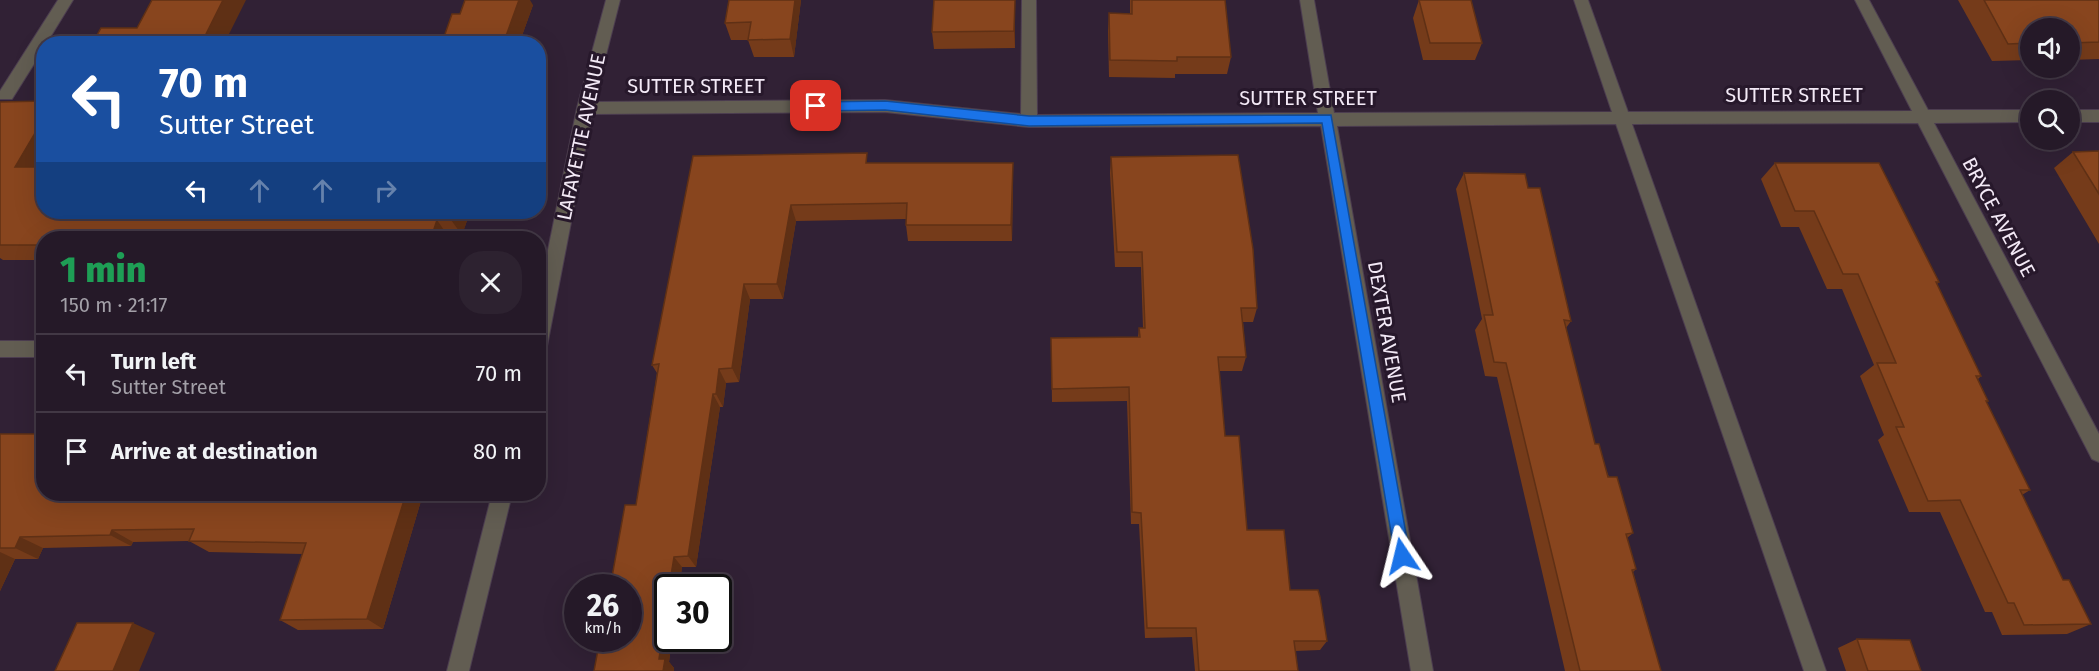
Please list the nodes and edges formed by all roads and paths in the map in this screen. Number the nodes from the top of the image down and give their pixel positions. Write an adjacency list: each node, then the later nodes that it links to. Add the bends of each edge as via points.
1 (66, 0): 7 (street)
2 (613, 0): 10 (street, LAFAYETTE AVENUE)
3 (1029, 0): 17 (street)
4 (1307, 0): 16 (street, DEXTER AVENUE)
5 (1581, 0): 15 (street)
6 (1862, 0): 11 (street, BRYCE AVENUE)
7 (43, 36)
8 (36, 48): 9 (street)
9 (6, 95)
10 (585, 108): 17 (street, SUTTER STREET, via 885,106); 18 (street, LAFAYETTE AVENUE)
11 (1922, 115): 12 (street, SUTTER STREET); 15 (street, SUTTER STREET); 21 (street, BRYCE AVENUE)
12 (2020, 116)
13 (2080, 116): 14 (street)
14 (2099, 116)
15 (1621, 117): 16 (street, SUTTER STREET); 25 (street)
16 (1327, 118): 17 (street, SUTTER STREET); 24 (street, DEXTER AVENUE)
17 (1029, 121)
18 (546, 305)
19 (0, 349): 20 (street)
20 (36, 349)
21 (2099, 453)
22 (500, 501): 23 (street)
23 (458, 671)
24 (1422, 671)
25 (1815, 671)

